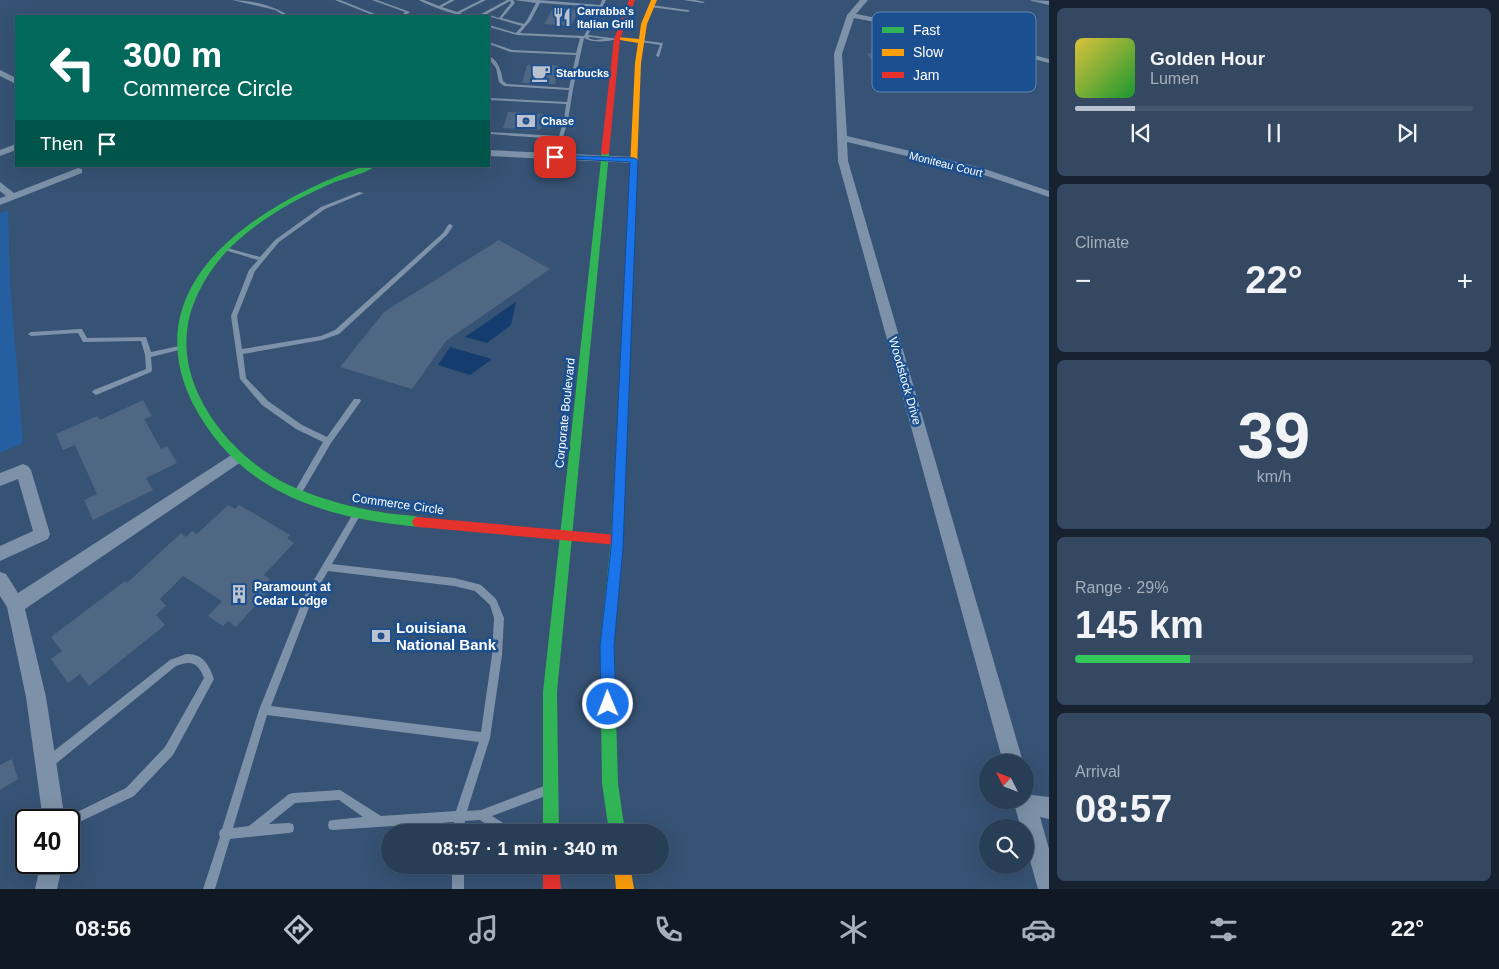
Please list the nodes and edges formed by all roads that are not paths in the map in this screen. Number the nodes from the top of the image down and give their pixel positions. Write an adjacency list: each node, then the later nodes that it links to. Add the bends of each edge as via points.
1 (234, 0): 22 (lane, via 276,9)
2 (337, 0): 23 (lane)
3 (374, 0): 24 (lane, via 408,12)
4 (421, 0): 18 (lane)
5 (453, 0): 18 (lane)
6 (484, 0): 21 (lane)
7 (510, 0): 26 (lane); 29 (lane, via 513,3)
8 (516, 0): 14 (lane)
9 (604, 0): 19 (lane)
10 (632, 0): 35 (street, Corporate Boulevard)
11 (685, 0): 15 (lane)
12 (864, 0): 27 (street, Woodstock Drive)
13 (1035, 0): 17 (street)
14 (539, 1): 19 (lane); 31 (lane)
15 (703, 2)
16 (653, 3): 20 (lane); 36 (street)
17 (1049, 3)
18 (439, 6): 21 (lane)
19 (601, 6): 34 (lane)
20 (688, 11)
21 (457, 13): 25 (lane)
22 (285, 15)
23 (375, 15)
24 (404, 15)
25 (463, 15)
26 (482, 15)
27 (851, 15): 30 (street); 50 (street, Woodstock Drive, via 838,54)
28 (490, 17): 29 (lane)
29 (500, 19): 31 (lane)
30 (872, 19)
31 (523, 25): 33 (lane)
32 (490, 26): 33 (lane)
33 (517, 34): 34 (lane)
34 (583, 37): 35 (lane); 38 (lane)
35 (613, 39): 36 (street); 55 (street, Corporate Boulevard)
36 (641, 41): 39 (lane, via 662,44); 56 (street)
37 (490, 43): 38 (lane, via 511,51)
38 (578, 54): 45 (lane)
39 (658, 56)
40 (490, 58): 45 (lane, via 499,70 501,82 506,85)
41 (1036, 58): 42 (street)
42 (1049, 61)
43 (0, 72): 44 (street)
44 (15, 81)
45 (571, 89): 47 (lane)
46 (490, 99): 47 (lane)
47 (569, 103): 49 (lane)
48 (490, 133): 49 (lane)
49 (560, 138): 54 (lane)
50 (842, 138): 61 (street, Moniteau Court, via 978,170); 86 (street, Woodstock Drive, via 843,161)
51 (15, 147): 52 (street)
52 (0, 153)
53 (490, 153): 54 (street)
54 (555, 157): 55 (street)
55 (604, 159): 56 (street); 78 (street, Corporate Boulevard)
56 (634, 160): 79 (street)
57 (369, 167): 65 (street, Commerce Circle, via 337,177 289,199 245,229)
58 (78, 171): 62 (street)
59 (0, 185): 62 (street)
60 (361, 193): 66 (lane, via 323,208 277,241)
61 (1049, 194)
62 (13, 197): 63 (street)
63 (0, 202)
64 (450, 226): 69 (lane, via 337,332 322,338)
65 (224, 249): 66 (lane); 68 (street, Commerce Circle, via 188,303)
66 (261, 259): 69 (lane, via 252,270 234,316)
67 (31, 334): 70 (lane, via 80,331 85,340 144,340)
68 (179, 348): 70 (lane); 74 (street, Commerce Circle, via 189,392 210,428)
69 (239, 352): 73 (lane, via 242,379 265,403 299,427)
70 (148, 355): 71 (lane, via 149,370)
71 (96, 392)
72 (357, 400): 73 (lane)
73 (328, 441): 76 (lane)
74 (236, 458): 76 (street, Commerce Circle); 83 (street)
75 (0, 480): 80 (street, via 22,470 42,534)
76 (297, 494): 77 (street, Commerce Circle)
77 (357, 514): 78 (street, Commerce Circle); 81 (lane)
78 (566, 538): 79 (street, Commerce Circle); 88 (street, Corporate Boulevard, via 550,692)
79 (617, 540): 101 (street, via 607,646 610,783)
80 (0, 554)
81 (326, 567): 84 (lane, via 309,595); 85 (lane, via 454,582 478,588 493,602 499,618 497,655)
82 (0, 580): 83 (street)
83 (15, 605): 87 (street, via 36,697)
84 (264, 710): 85 (lane); 104 (lane)
85 (485, 738): 94 (lane)
86 (1011, 754)
87 (46, 764): 91 (street); 95 (lane, via 173,663 186,657 198,660 206,669 209,679 169,751 130,792)
88 (550, 789): 93 (lane); 100 (street, Corporate Boulevard)
89 (1034, 804): 90 (street)
90 (1049, 808)
91 (52, 809)
92 (1027, 809): 109 (street)
93 (481, 815): 94 (lane); 99 (lane)
94 (460, 816): 96 (lane); 98 (lane)
95 (80, 817)
96 (378, 821): 97 (lane); 103 (lane, via 340,795 293,798)
97 (333, 824)
98 (460, 824)
99 (495, 824)
100 (551, 824)
101 (616, 824)
102 (289, 828): 103 (lane)
103 (252, 831): 104 (lane)
104 (224, 834): 111 (lane)
105 (49, 874): 110 (street)
106 (458, 874): 112 (lane)
107 (551, 874): 113 (street)
108 (623, 874): 114 (street)
109 (1049, 888)
110 (46, 889)
111 (209, 889)
112 (458, 889)
113 (552, 889)
114 (625, 889)

